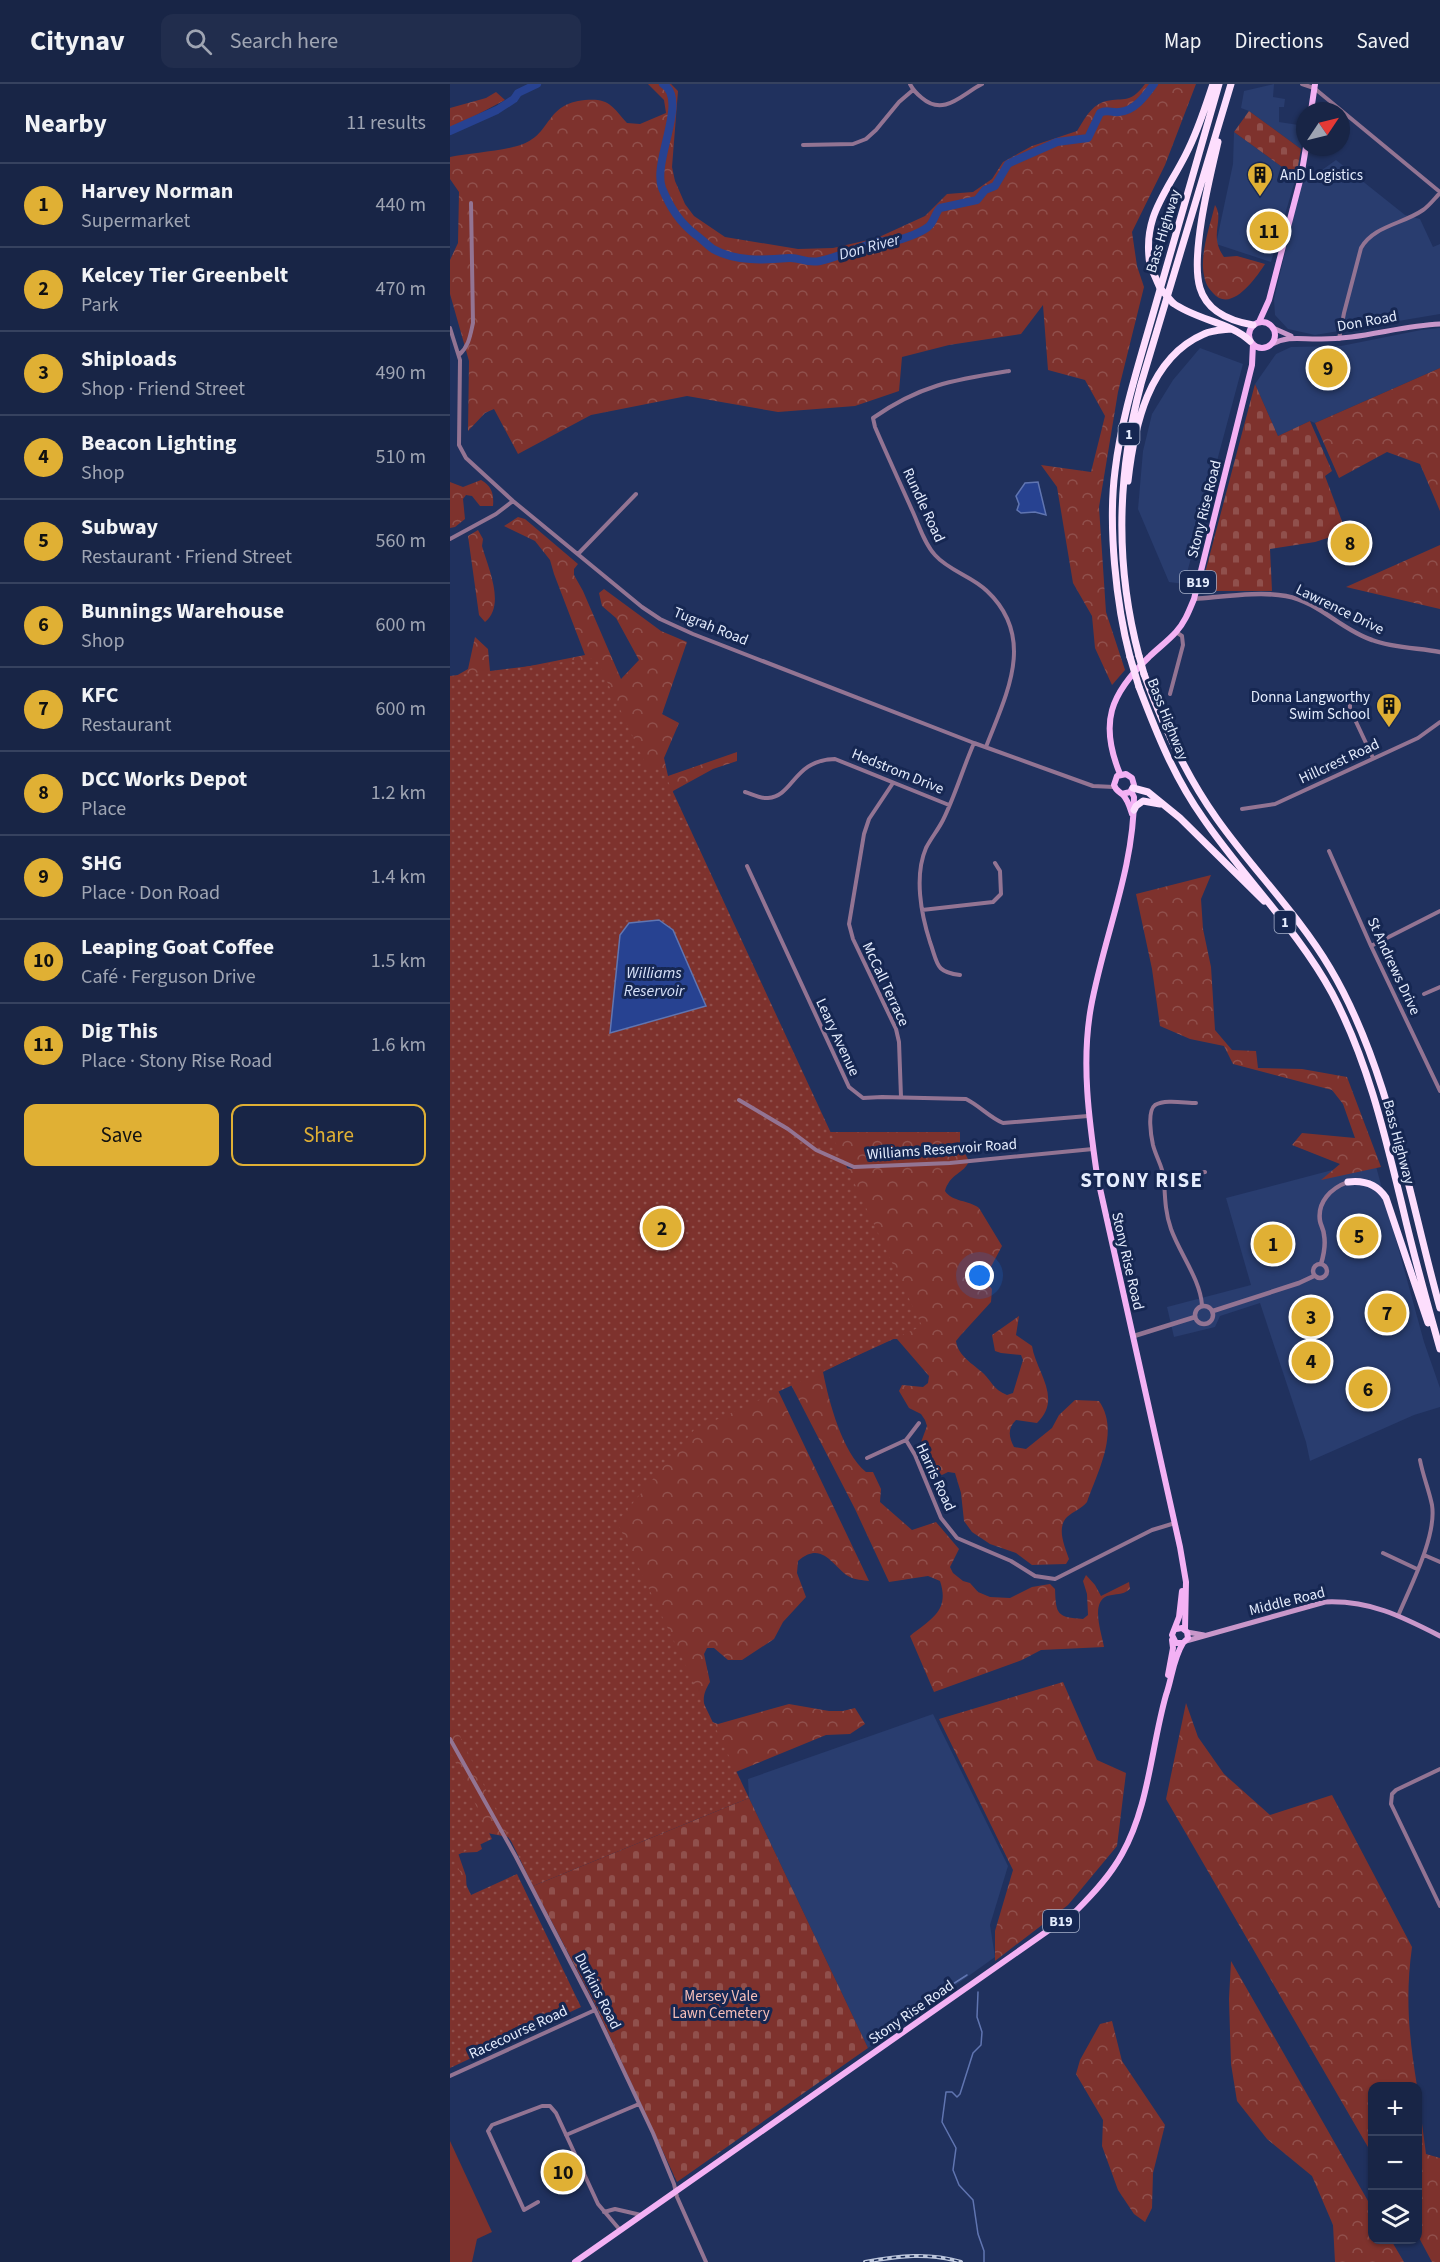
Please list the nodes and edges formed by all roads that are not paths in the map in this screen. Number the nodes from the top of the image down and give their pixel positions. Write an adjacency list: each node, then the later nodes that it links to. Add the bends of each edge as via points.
1 (910, 84): 8 (street)
2 (982, 84): 8 (street, via 943,107 929,104)
3 (1213, 84): 19 (highway, bridge, via 1193,139 1156,207 1148,252 1160,288 1173,303)
4 (1219, 84): 57 (highway, Bass Highway / 1, bridge, via 1122,431 1115,472 1117,574 1130,657 1162,747 1188,796 1220,842)
5 (1231, 84): 15 (highway, via 1209,183 1197,272 1203,294 1215,310 1227,319); 30 (highway, Bass Highway / 1, via 1134,412)
6 (1302, 84): 7 (street)
7 (1314, 86): 9 (main road); 12 (street)
8 (913, 90): 10 (street, via 866,139 853,144)
9 (1312, 102)
10 (803, 145)
11 (1304, 156): 14 (main road, B19)
12 (1440, 192): 21 (street, via 1424,210 1366,240)
13 (471, 203): 25 (street, via 473,323 470,340)
14 (1269, 300): 15 (main road, B19); 17 (main road, B19)
15 (1256, 323): 17 (main road); 22 (main road, B19, via 1249,330)
16 (1440, 324): 21 (main road, Don Road, via 1413,325)
17 (1271, 326): 20 (main road, Don Road); 23 (main road, B19, via 1275,337)
18 (450, 328): 25 (street, Tugrah Road)
19 (1231, 329): 22 (highway); 30 (highway, via 1212,331 1194,339 1168,363 1154,383 1138,425)
20 (1299, 338): 21 (main road, Don Road); 23 (main road, Don Road)
21 (1339, 340)
22 (1252, 342): 24 (main road); 26 (main road, Stony Rise Road / B19)
23 (1272, 344): 24 (main road, B19)
24 (1264, 348): 26 (main road, Stony Rise Road / B19)
25 (459, 355): 29 (street, Tugrah Road, via 459,445 466,458)
26 (1252, 365): 33 (main road, Stony Rise Road / B19)
27 (1008, 371): 40 (street, Rundle Road, via 927,387 873,418 928,545 945,565 987,590 1012,631 1016,653 1012,676)
28 (636, 494): 32 (street)
29 (513, 501): 31 (street); 32 (street, Tugrah Road)
30 (1121, 517): 74 (highway, Bass Highway / 1, bridge, via 1131,624 1144,674 1172,744 1218,821 1314,942 1342,990 1371,1055 1388,1110)
31 (450, 539)
32 (578, 554): 39 (street, Tugrah Road, via 660,619)
33 (1194, 599): 34 (main road, Stony Rise Road / B19); 35 (street, Lawrence Drive, via 1286,596 1326,613 1372,640)
34 (1176, 632): 36 (street, via 1182,636 1183,645); 42 (main road, Stony Rise Road / B19, via 1128,678 1113,704 1111,746)
35 (1440, 652)
36 (1170, 694)
37 (1350, 702): 41 (street)
38 (1440, 722): 41 (street, Hillcrest Road, via 1418,738)
39 (974, 743): 40 (street, Tugrah Road); 48 (street)
40 (986, 747): 44 (street, Tugrah Road, via 1096,787)
41 (1373, 758): 50 (street, Hillcrest Road, via 1275,804)
42 (1120, 774): 44 (main road); 45 (main road, B19, via 1132,778)
43 (893, 783): 46 (street, Hedstrom Drive, via 844,762 822,759 798,773 779,795 767,798); 48 (street, Hedstrom Drive); 63 (street, McCall Terrace, via 869,819 864,834 849,924 896,1029)
44 (1114, 787): 47 (main road)
45 (1132, 790): 47 (main road); 49 (highway, via 1145,790); 51 (main road, Stony Rise Road / B19)
46 (745, 792)
47 (1122, 794): 51 (main road)
48 (949, 804): 55 (street, via 923,855)
49 (1162, 805): 51 (highway, via 1143,801); 57 (highway, via 1180,818)
50 (1242, 809)
51 (1133, 814): 66 (main road, Stony Rise Road / B19, via 1130,846 1090,1009)
52 (1329, 851): 58 (street, St Andrews Drive)
53 (995, 863): 55 (street, via 1000,871 1001,894 993,902)
54 (747, 866): 63 (street, Leary Avenue, via 849,1087 863,1098)
55 (922, 910): 59 (street, via 941,970)
56 (1440, 911): 58 (street)
57 (1298, 939): 78 (highway, Bass Highway / 1, via 1332,994 1365,1070)
58 (1371, 946): 62 (street, St Andrews Drive)
59 (960, 975)
60 (1440, 987): 61 (street)
61 (1425, 994)
62 (1440, 1091)
63 (901, 1097): 66 (street, Leary Avenue, via 966,1099 992,1119 1004,1123)
64 (739, 1100): 67 (street, Williams Reservoir Road, via 816,1150 854,1167 950,1163)
65 (1196, 1103): 69 (street, via 1163,1103 1150,1112 1153,1144)
66 (1088, 1116): 67 (main road, Stony Rise Road / B19)
67 (1093, 1149): 77 (main road, Stony Rise Road / B19)
68 (1205, 1172): 69 (street)
69 (1164, 1179): 73 (street, via 1165,1208 1171,1229)
70 (1348, 1182): 71 (street, via 1324,1199 1320,1220 1325,1243); 78 (highway, via 1369,1184 1386,1198)
71 (1322, 1264): 72 (street, via 1314,1266); 72 (street, via 1327,1268 1326,1275)
72 (1314, 1276): 75 (street)
73 (1202, 1305): 75 (street); 76 (street)
74 (1440, 1308)
75 (1213, 1311): 76 (street, via 1207,1324)
76 (1195, 1317): 77 (street)
77 (1134, 1336): 83 (main road, Stony Rise Road / B19)
78 (1440, 1350)
79 (919, 1423): 80 (street)
80 (906, 1440): 81 (street, Harris Road); 83 (street, Harris Road, via 941,1518 957,1538 1035,1576 1056,1579 1152,1530)
81 (867, 1458)
82 (1420, 1460): 85 (street, via 1432,1514)
83 (1175, 1523): 87 (main road, Stony Rise Road / B19)
84 (1383, 1553): 88 (street)
85 (1424, 1555): 86 (street); 88 (street)
86 (1440, 1562)
87 (1184, 1567): 90 (main road, Stony Rise Road / B19); 91 (main road, Stony Rise Road / B19)
88 (1417, 1569): 89 (street)
89 (1398, 1616): 92 (main road, Middle Road, via 1366,1604 1325,1602); 93 (main road, Middle Road)
90 (1176, 1629): 91 (main road); 94 (main road, B19)
91 (1186, 1631): 92 (main road, Middle Road); 95 (main road, B19)
92 (1206, 1635): 95 (main road, Middle Road)
93 (1440, 1636)
94 (1172, 1638): 95 (main road, via 1176,1643); 96 (main road, Stony Rise Road / B19)
95 (1185, 1642): 96 (main road, Stony Rise Road / B19, via 1175,1662)
96 (1163, 1708): 104 (main road, Stony Rise Road / B19, via 1134,1827 1108,1876 1076,1911)
97 (450, 1739): 100 (street, Durkins Road)
98 (1440, 1769): 99 (street, via 1396,1790 1390,1798)
99 (1440, 1906)
100 (595, 2010): 101 (street, Racecourse Road); 102 (street, Durkins Road)
101 (450, 2076)
102 (639, 2104): 103 (street); 104 (street, Durkins Road)
103 (566, 2135): 105 (street, via 550,2106 492,2125 488,2131 524,2210); 106 (street)
104 (675, 2191): 107 (main road, Stony Rise Road / B19); 110 (street, Durkins Road)
105 (538, 2202)
106 (604, 2212): 107 (street, via 615,2209); 108 (street)
107 (642, 2216): 108 (main road, Stony Rise Road / B19)
108 (620, 2230): 109 (main road, Stony Rise Road / B19)
109 (575, 2262)
110 (706, 2262)

